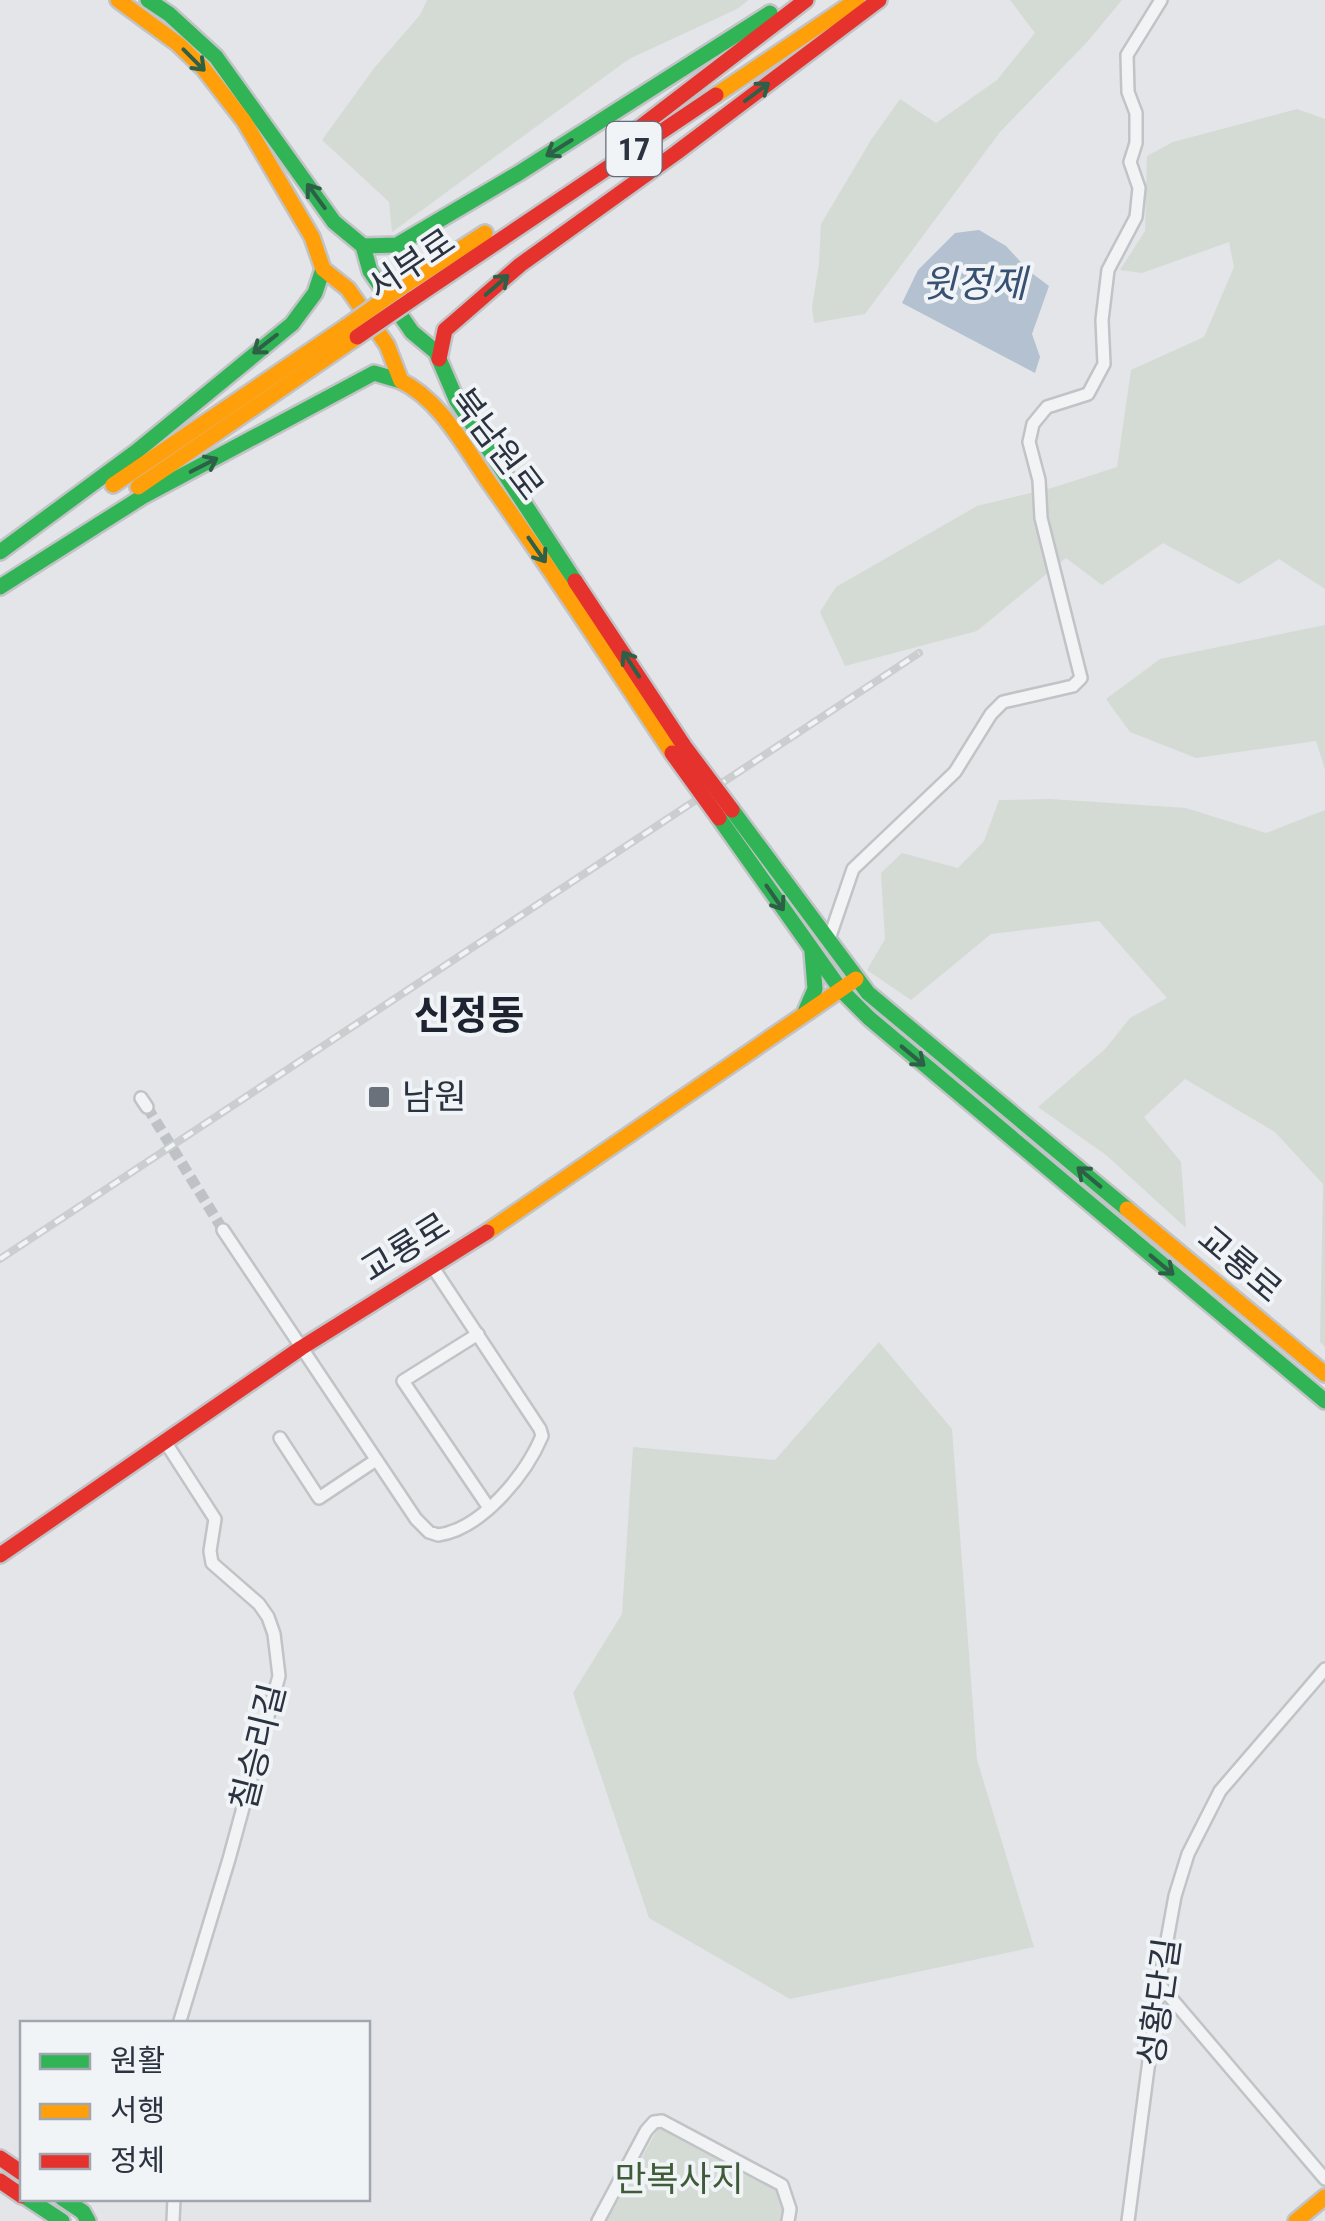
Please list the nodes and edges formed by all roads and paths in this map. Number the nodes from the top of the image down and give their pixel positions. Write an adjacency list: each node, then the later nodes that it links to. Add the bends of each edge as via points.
1 (118, 0): 9 (main road, 북남원로, one-way to 9, via 178,44 244,120)
2 (148, 0): 8 (main road, 북남원로, one-way to 2, via 334,222 216,57)
3 (788, 0): 8 (main road, one-way to 8, via 397,244)
4 (806, 0): 10 (main road, 서부로 / 17)
5 (857, 0): 10 (main road, 서부로 / 17)
6 (878, 0): 12 (main road, one-way to 6, via 446,330 520,265)
7 (1161, 0): 19 (street, via 1127,54 1136,113 1130,162 1139,188 1136,216 1108,270 1104,364 1088,394 1047,407 1029,442 1081,678 1073,686 1003,702 991,714 955,772 853,868)
8 (357, 242): 9 (main road, via 343,236 329,241); 12 (main road, 북남원로, via 393,305)
9 (322, 266): 13 (main road, 북남원로, via 348,289); 14 (main road, one-way to 14, via 315,293 292,324)
10 (407, 293): 11 (main road, 서부로 / 17, bridge)
11 (352, 331): 15 (main road, 서부로 / 17); 16 (main road, 서부로 / 17)
12 (440, 362): 13 (main road, via 428,384); 17 (main road, 북남원로, one-way to 12)
13 (408, 384): 16 (main road, one-way to 13, via 142,496 374,373); 17 (main road, 북남원로, one-way to 17, via 436,408)
14 (0, 552)
15 (0, 562)
16 (0, 584)
17 (678, 750): 18 (main road, bridge)
18 (726, 814): 19 (main road); 20 (main road, one-way to 20)
19 (828, 942): 21 (main road)
20 (811, 948): 22 (main road); 23 (main road, via 814,989)
21 (856, 980): 22 (main road, 교룡로); 28 (main road, 교룡로, one-way to 21)
22 (841, 990): 23 (main road, 교룡로); 29 (main road, 교룡로, one-way to 29)
23 (803, 1016): 25 (main road, 교룡로)
24 (223, 1230): 27 (street)
25 (432, 1266): 26 (street); 27 (main road, 교룡로)
26 (478, 1334): 33 (street, via 542,1436 505,1496); 33 (street, via 403,1381)
27 (300, 1348): 31 (main road, 교룡로); 32 (street)
28 (1325, 1374)
29 (1325, 1400)
30 (280, 1438): 32 (street, via 319,1498)
31 (166, 1442): 34 (main road, 교룡로); 37 (street, 칠승리길, via 215,1519 212,1563 268,1617 279,1676)
32 (376, 1460): 33 (street, via 429,1532 446,1534)
33 (488, 1508)
34 (0, 1555)
35 (1325, 1668): 36 (street, 성황단길, via 1220,1791 1179,1878)
36 (1158, 1984): 38 (street); 46 (street, 성황단길)
37 (180, 2021)
38 (1325, 2179)
39 (1325, 2197): 47 (main road)
40 (31, 2201): 42 (main road)
41 (66, 2201): 43 (main road)
42 (62, 2221)
43 (88, 2221)
44 (598, 2221): 45 (street, via 640,2140 662,2121 782,2185)
45 (788, 2221)
46 (1128, 2221)
47 (1296, 2221)

